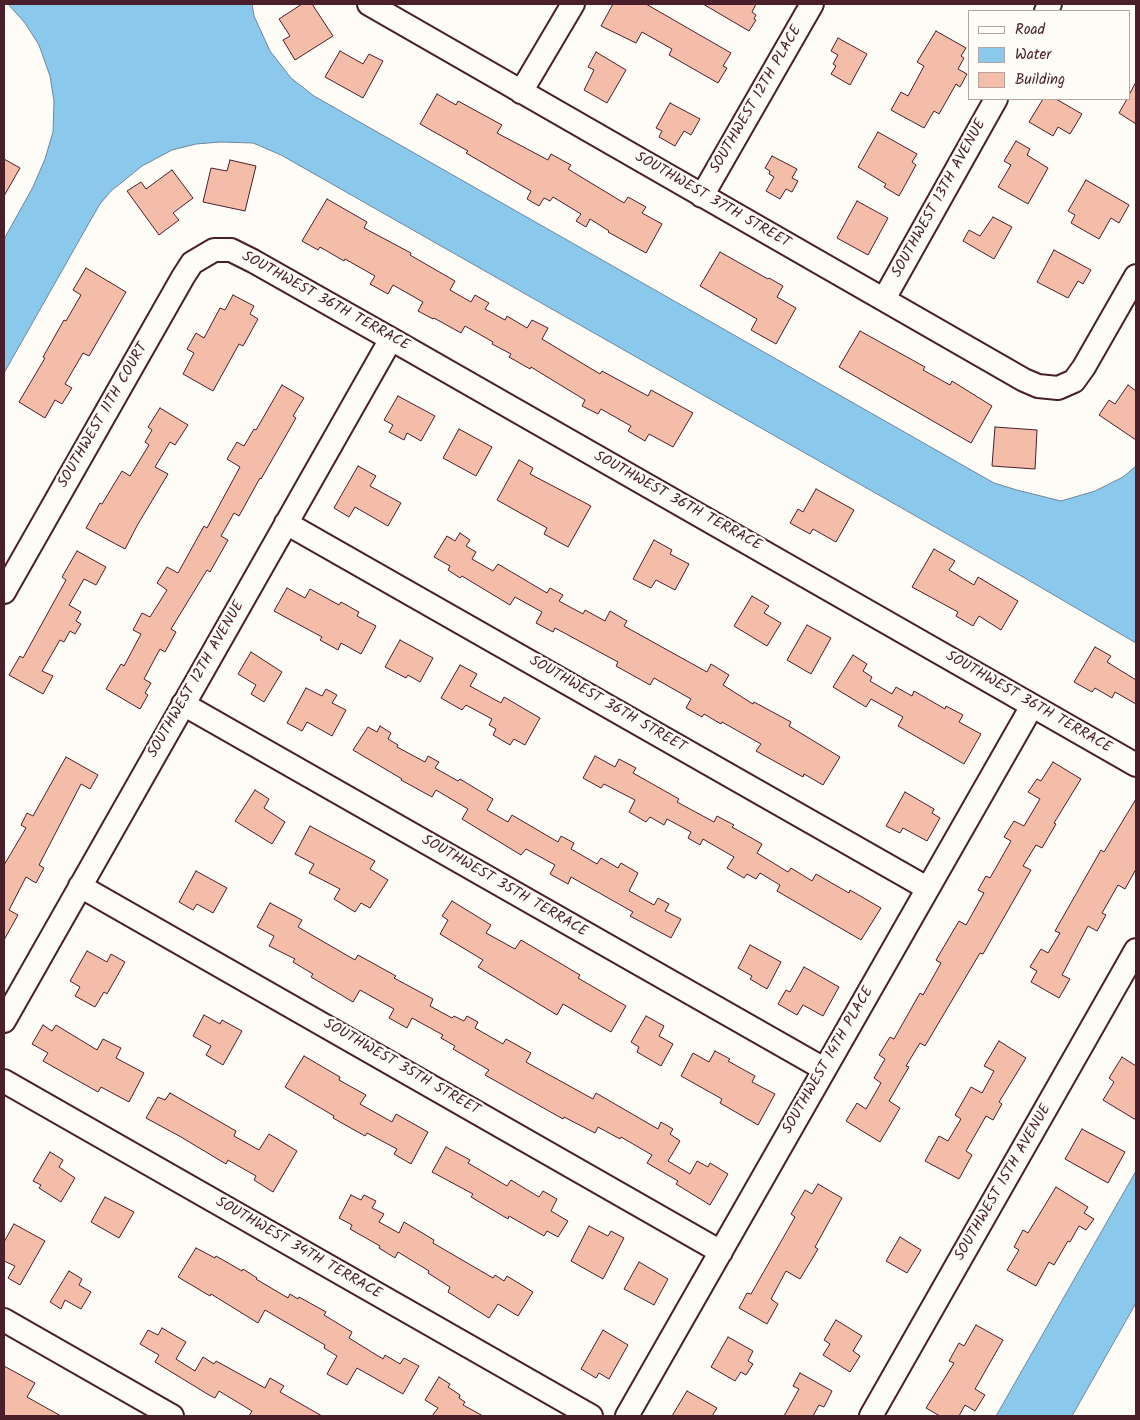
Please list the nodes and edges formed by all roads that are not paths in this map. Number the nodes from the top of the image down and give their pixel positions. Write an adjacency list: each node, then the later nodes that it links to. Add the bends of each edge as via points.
1 (369, 4): 4 (street, SOUTHWEST 37TH STREET)
2 (572, 4): 4 (street)
3 (812, 4): 6 (street, SOUTHWEST 12TH PLACE)
4 (521, 92): 6 (street, SOUTHWEST 37TH STREET)
5 (995, 100): 9 (street, SOUTHWEST 13TH AVENUE)
6 (702, 196): 9 (street, SOUTHWEST 37TH STREET)
7 (214, 250): 10 (street, SOUTHWEST 36TH TERRACE, via 230,250 253,261); 12 (street, SOUTHWEST 11TH COURT, via 192,263 183,277)
8 (1136, 276): 9 (street, SOUTHWEST 37TH STREET, via 1084,367 1074,381 1058,388 1038,386 1024,380)
9 (884, 299)
10 (391, 339): 11 (street, SOUTHWEST 12TH AVENUE); 14 (street, SOUTHWEST 36TH TERRACE)
11 (286, 523): 13 (street, SOUTHWEST 12TH AVENUE); 17 (street, SOUTHWEST 36TH STREET)
12 (4, 592)
13 (184, 704): 16 (street, SOUTHWEST 12TH AVENUE); 20 (street, SOUTHWEST 35TH TERRACE)
14 (1032, 706): 15 (street, SOUTHWEST 36TH TERRACE); 17 (street, SOUTHWEST 14TH PLACE)
15 (1136, 765)
16 (80, 886): 19 (street, SOUTHWEST 12TH AVENUE); 22 (street, SOUTHWEST 35TH STREET)
17 (927, 888): 20 (street, SOUTHWEST 14TH PLACE)
18 (1136, 950): 27 (street, SOUTHWEST 15TH AVENUE)
19 (4, 1021)
20 (824, 1069): 22 (street, SOUTHWEST 14TH PLACE)
21 (4, 1081): 25 (street, SOUTHWEST 34TH TERRACE)
22 (721, 1252): 26 (street, SOUTHWEST 14TH PLACE)
23 (4, 1320): 24 (street)
24 (172, 1416)
25 (592, 1416)
26 (627, 1416)
27 (871, 1416)

